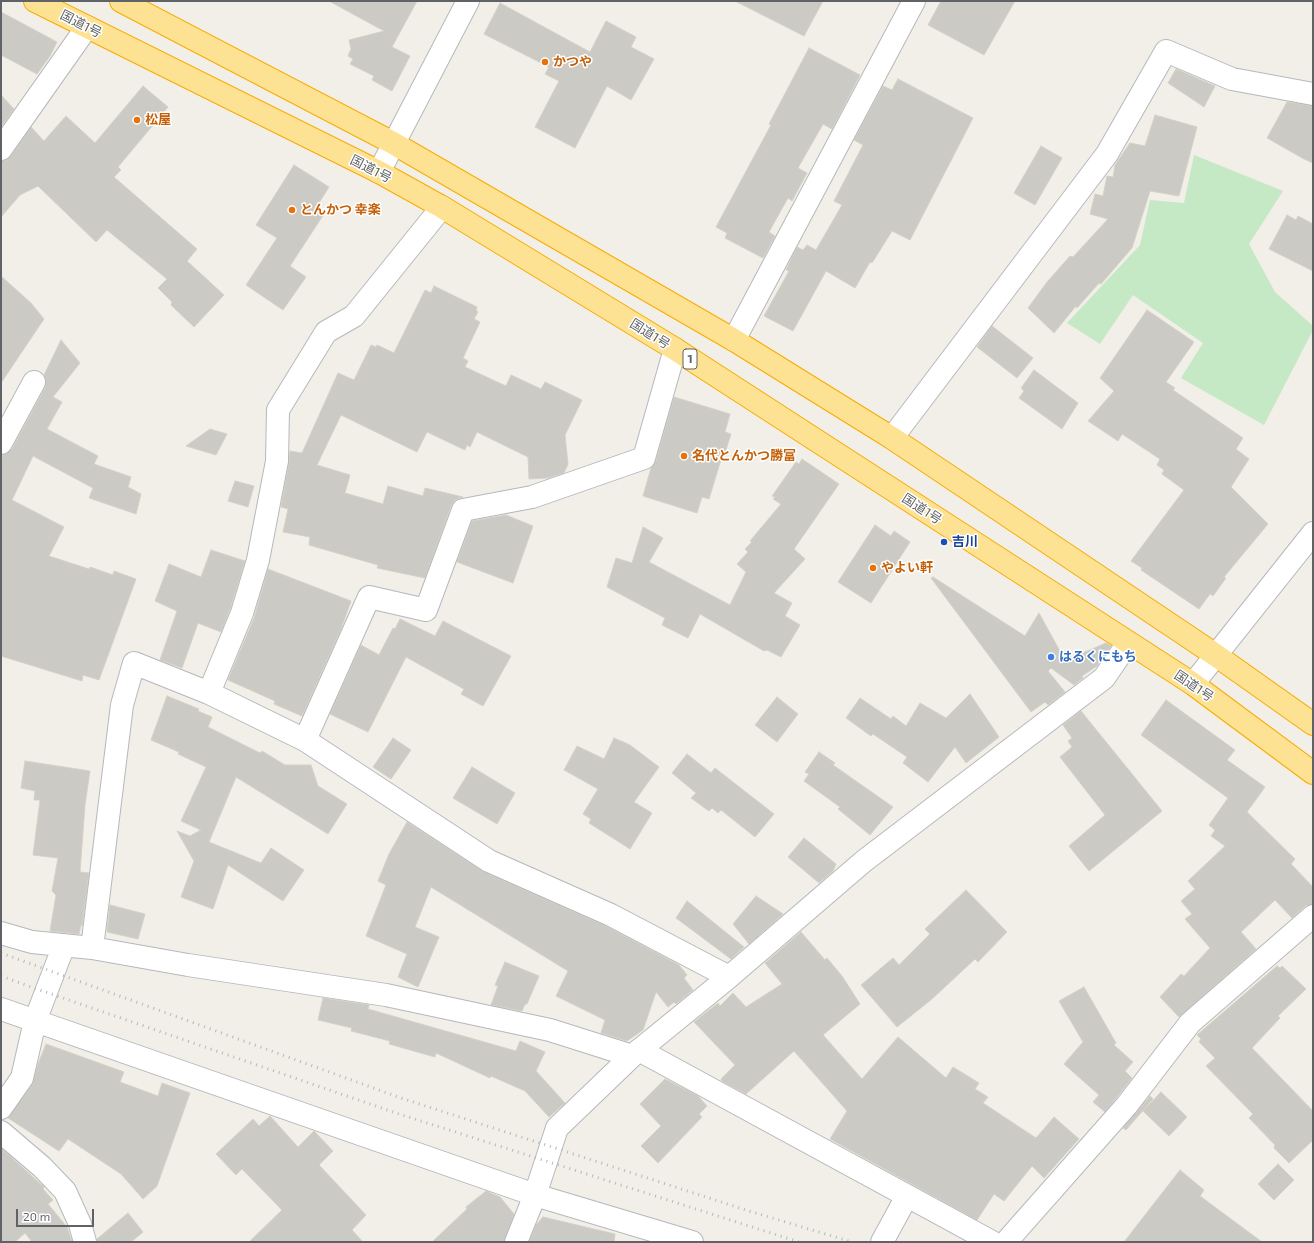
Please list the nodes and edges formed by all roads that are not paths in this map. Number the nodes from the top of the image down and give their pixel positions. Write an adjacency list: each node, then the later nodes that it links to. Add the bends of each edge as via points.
1 (35, 1): 5 (highway, 国道1号 / 1)
2 (122, 1): 7 (highway)
3 (468, 1): 7 (street)
4 (914, 1): 11 (street)
5 (87, 27): 8 (street); 9 (highway, 国道1号 / 1)
6 (1313, 94): 14 (street, via 1232,79 1166,51 1107,154)
7 (393, 143): 9 (street); 11 (highway)
8 (1, 149)
9 (379, 172): 10 (highway, 国道1号 / 1)
10 (442, 206): 12 (highway, 国道1号 / 1); 20 (street, via 354,316 326,332 278,410 277,461 258,560 242,613)
11 (734, 340): 14 (highway)
12 (675, 350): 17 (highway, 国道1号 / 1); 22 (street, via 644,458 532,497 463,510 426,610 369,597)
13 (34, 382): 15 (street)
14 (892, 438): 18 (highway)
15 (1, 443)
16 (1313, 533): 18 (street)
17 (1128, 643): 19 (highway, 国道1号 / 1); 28 (street, via 1104,678 864,861)
18 (1217, 656): 19 (street); 21 (highway)
19 (1193, 684): 23 (highway, 国道1号 / 1)
20 (209, 693): 22 (street); 27 (street, via 134,664 122,705)
21 (1313, 724)
22 (305, 740): 28 (street, via 489,862 611,915)
23 (1313, 772)
24 (1313, 916): 43 (street, via 1190,1023 1127,1105)
25 (1, 933): 26 (street, via 32,942)
26 (64, 945): 27 (street); 30 (street)
27 (92, 948): 31 (street, via 188,966 386,995 550,1030)
28 (729, 977): 31 (street)
29 (1, 1009): 30 (street)
30 (35, 1021): 32 (street, via 22,1078); 34 (street)
31 (636, 1053): 34 (street, via 558,1128); 35 (street)
32 (1, 1108)
33 (1, 1132): 37 (street, via 65,1191)
34 (536, 1195): 36 (street); 38 (street)
35 (907, 1196): 41 (street); 42 (street)
36 (634, 1224): 39 (street); 40 (street)
37 (85, 1242)
38 (516, 1242)
39 (647, 1242)
40 (692, 1242)
41 (882, 1242)
42 (992, 1242)
43 (1006, 1242)

